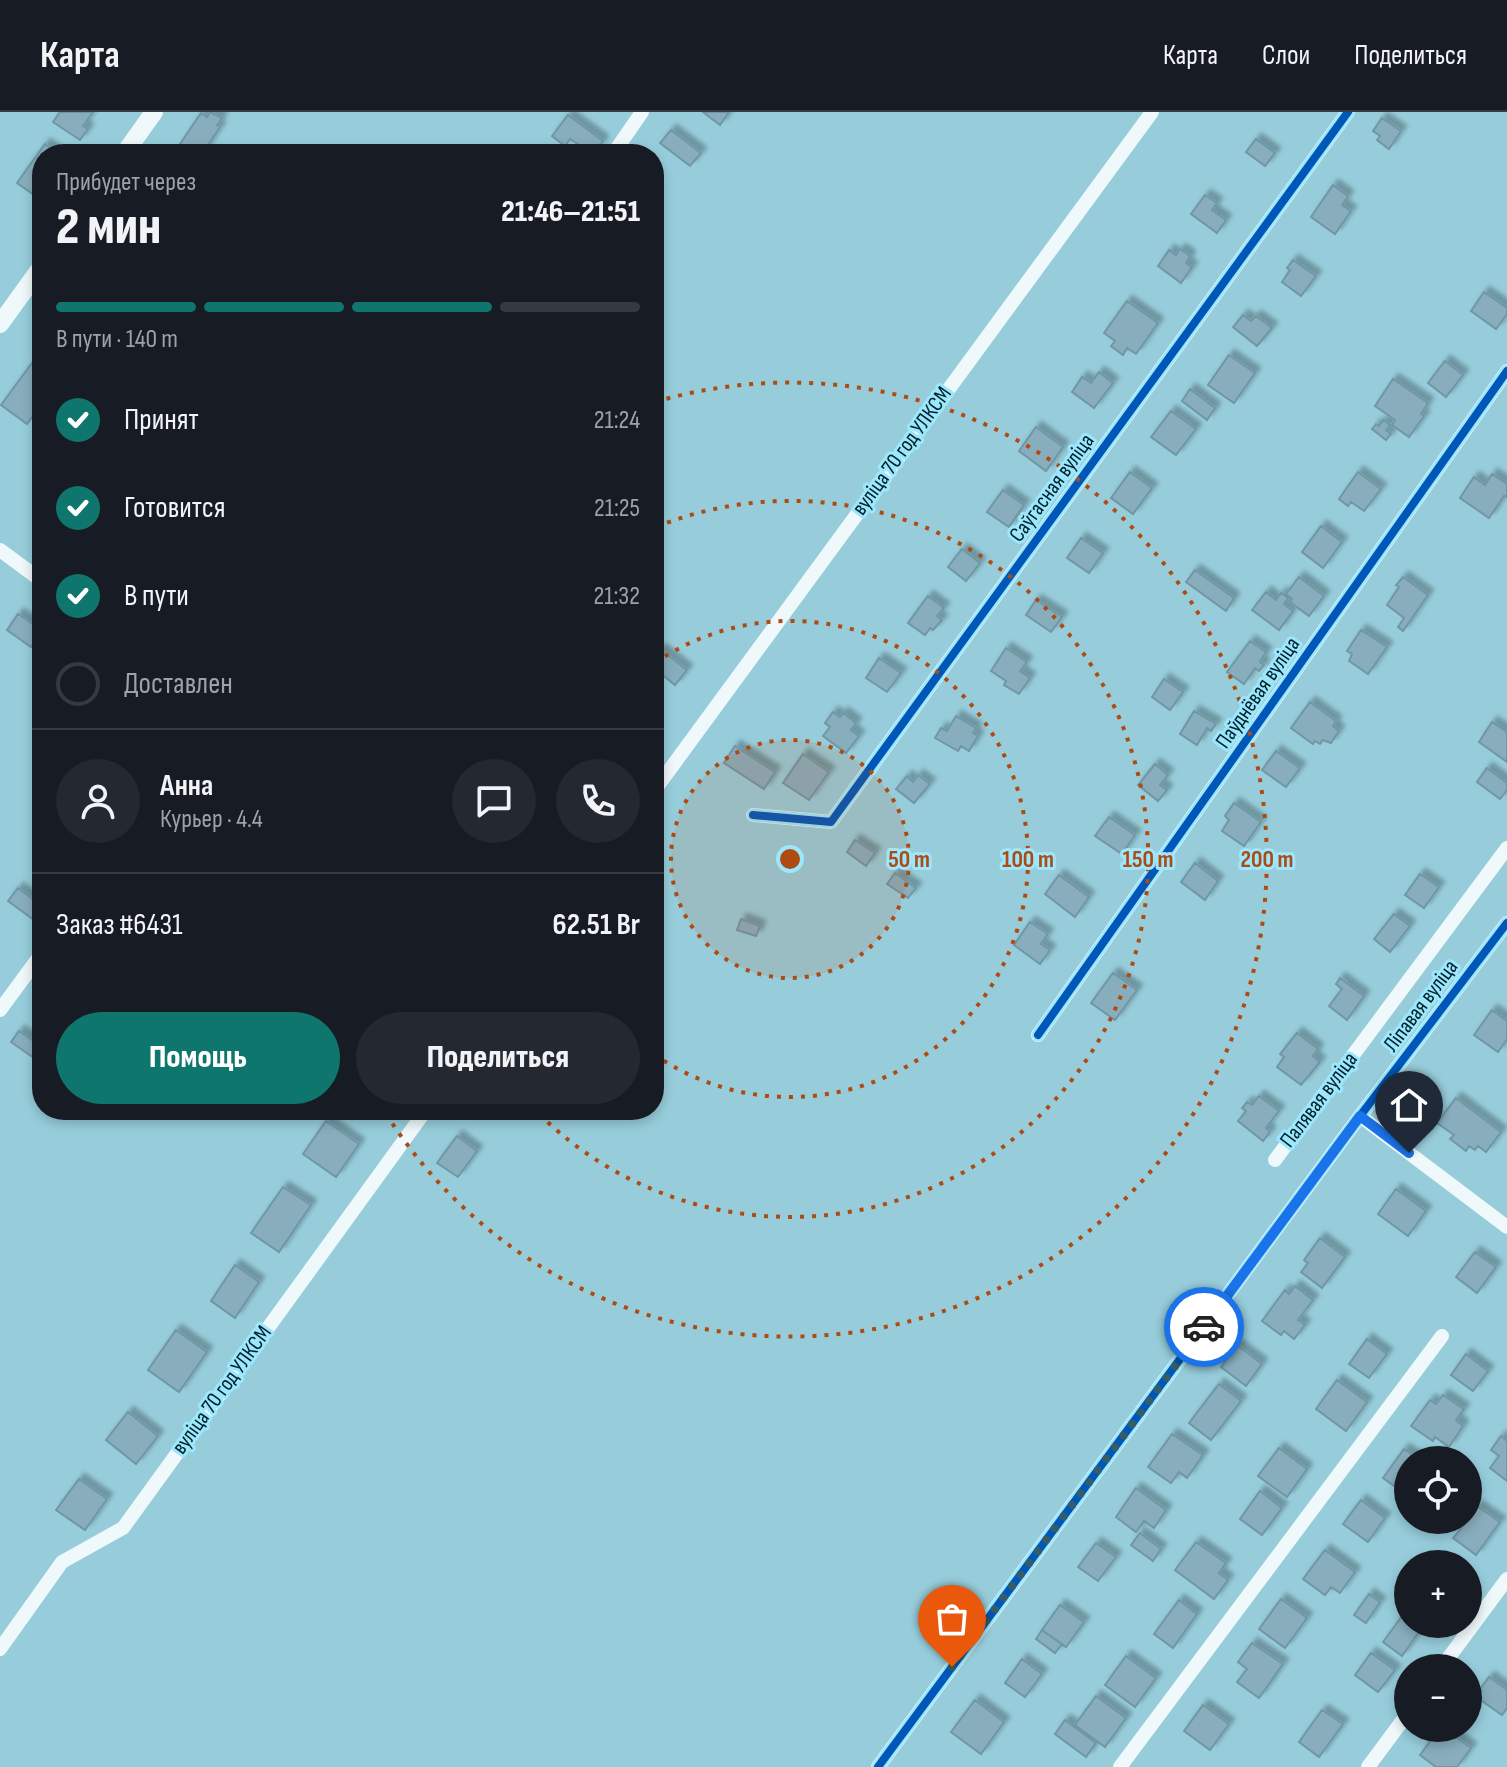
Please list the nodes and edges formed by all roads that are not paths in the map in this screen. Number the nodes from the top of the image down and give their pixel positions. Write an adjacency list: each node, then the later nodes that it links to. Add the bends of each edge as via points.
1 (154, 112): 5 (street)
2 (642, 112): 6 (street)
3 (1152, 112): 12 (street, вуліца 70 год УЛКСМ)
4 (1348, 112): 13 (street, Саўгасная вуліца, via 831,822)
5 (131, 144)
6 (620, 144)
7 (32, 280): 8 (street)
8 (0, 324)
9 (1507, 371): 18 (street, Паўднёвая вуліца)
10 (0, 550): 11 (street)
11 (32, 574)
12 (664, 777)
13 (753, 815)
14 (1507, 848): 21 (street, Палявая вуліца)
15 (1507, 923): 19 (street, Ліпавая вуліца)
16 (32, 967): 17 (street)
17 (0, 1010)
18 (1038, 1035)
19 (1360, 1116): 22 (street); 28 (street, Ліпавая вуліца)
20 (419, 1120): 25 (street, вуліца 70 год УЛКСМ, via 123,1528 62,1562)
21 (1275, 1160)
22 (1507, 1227)
23 (1442, 1336): 29 (street)
24 (1507, 1579): 26 (street)
25 (0, 1649)
26 (1451, 1654)
27 (1394, 1732): 30 (street)
28 (878, 1767)
29 (1120, 1767)
30 (1368, 1767)

